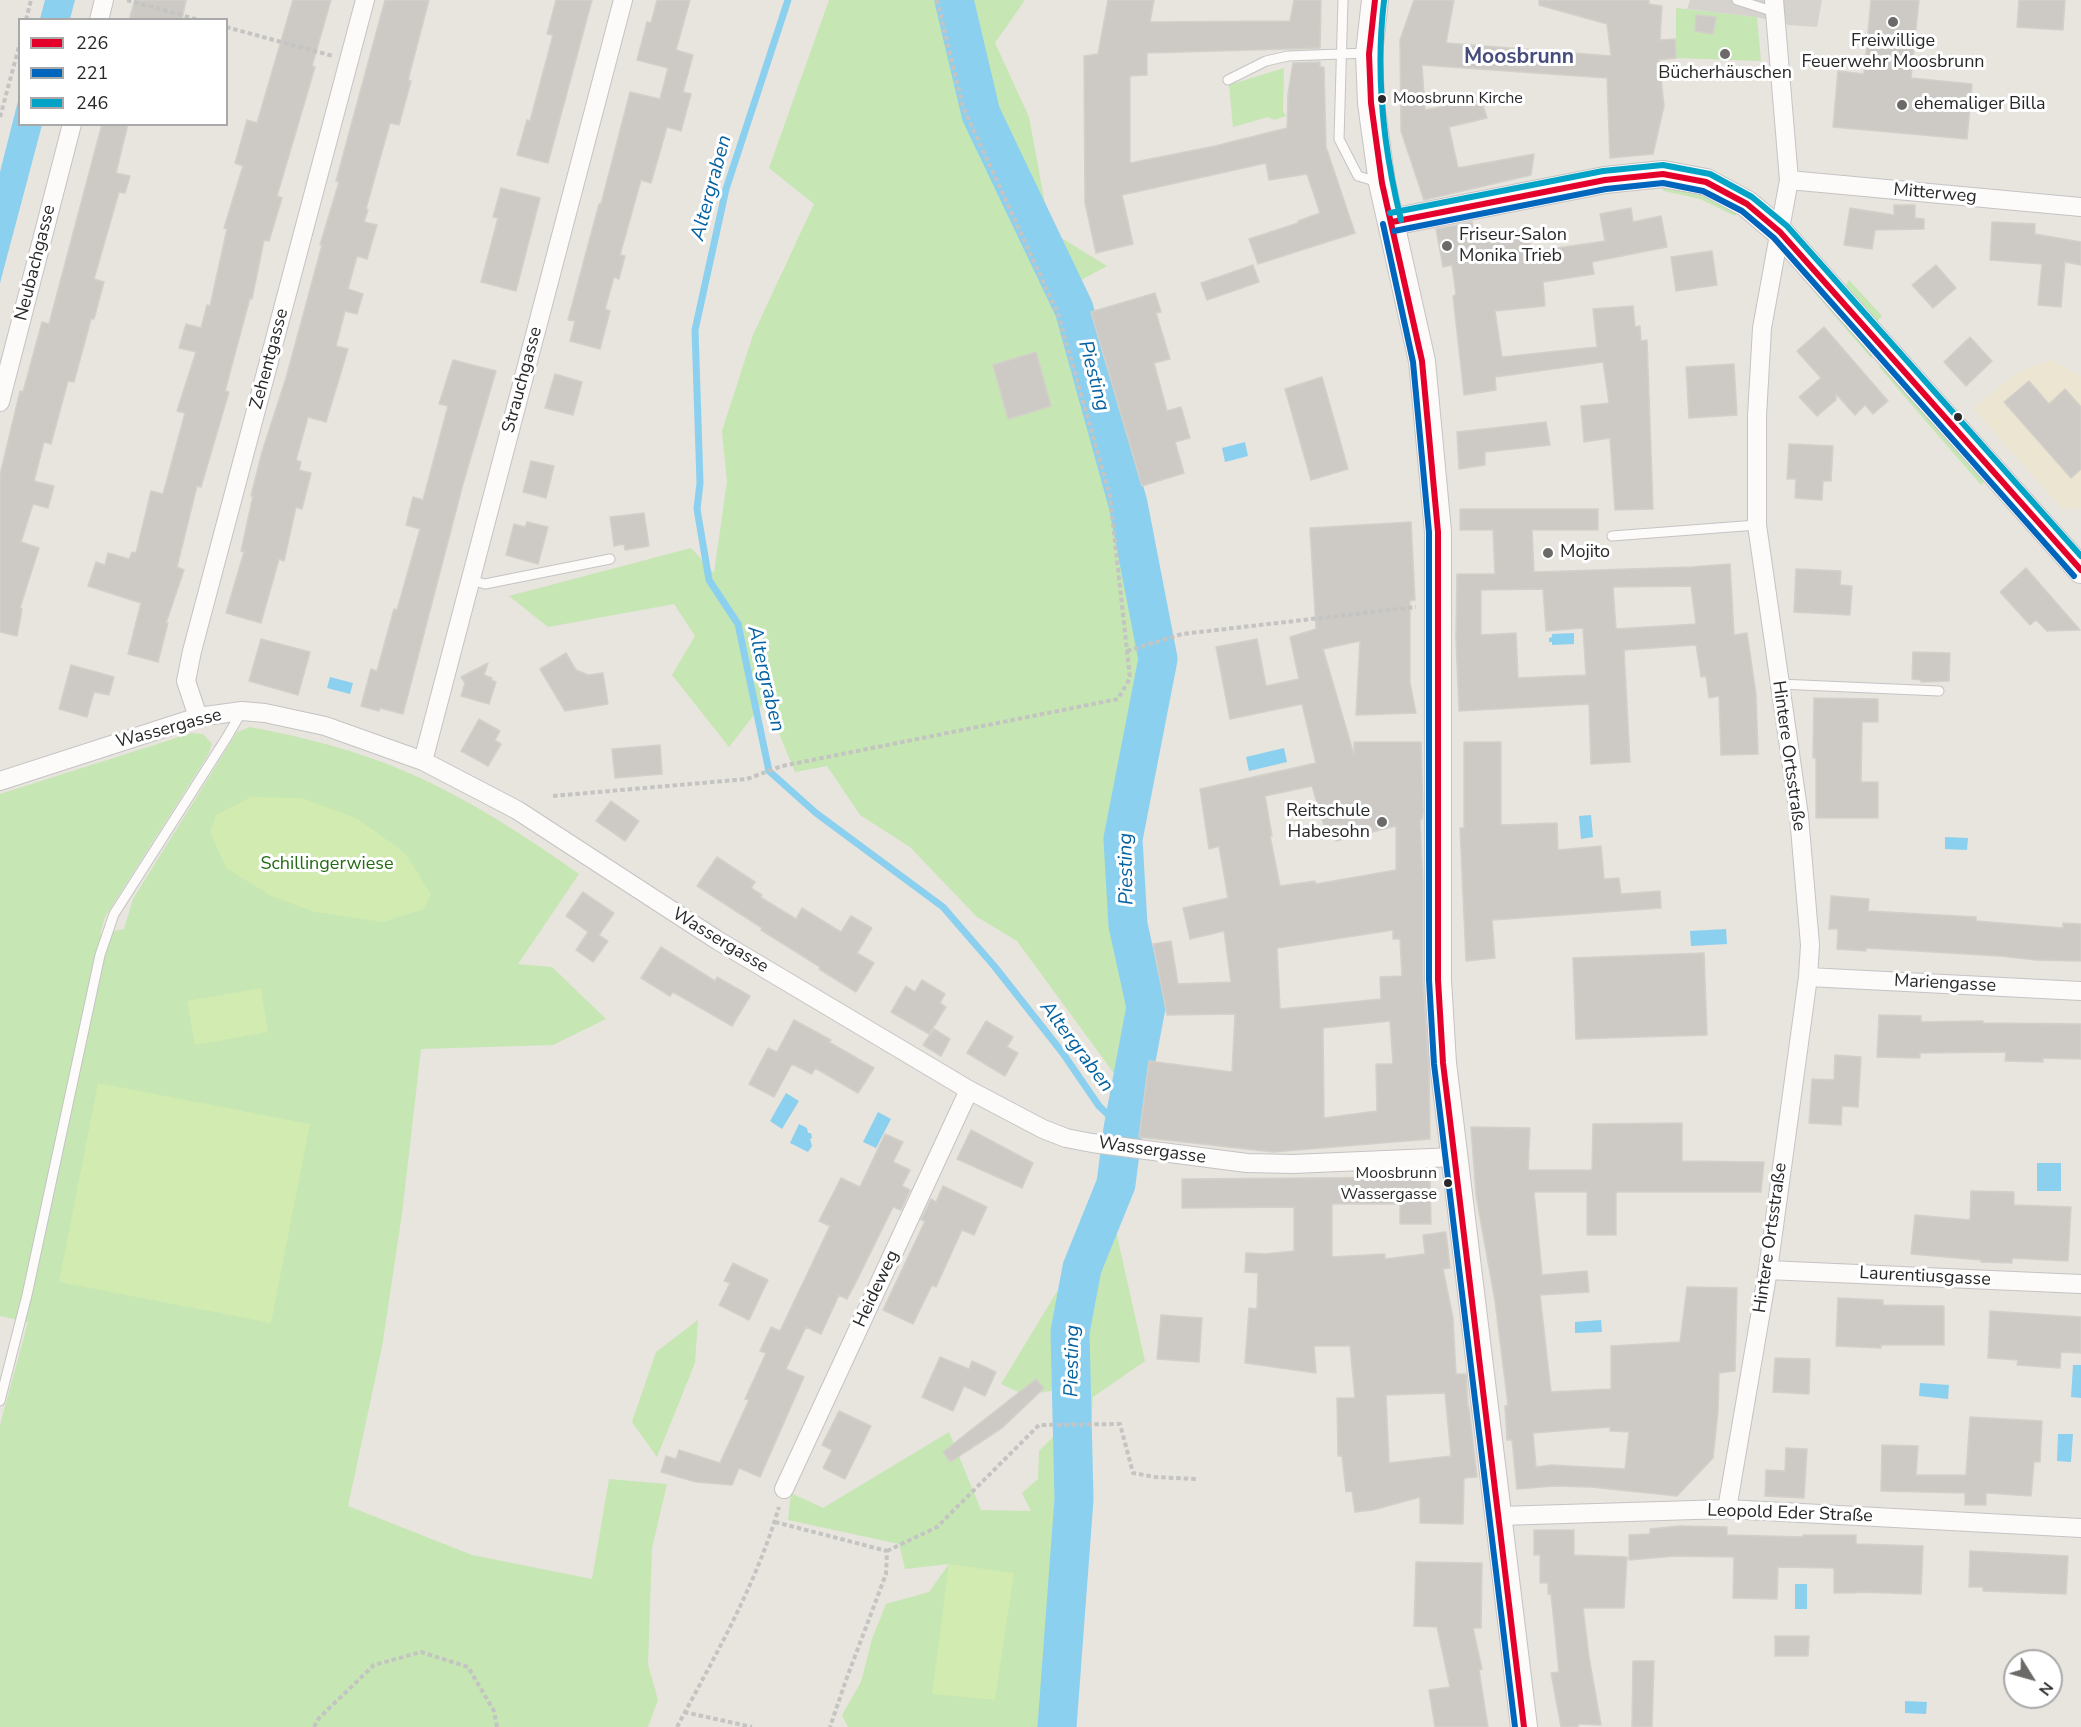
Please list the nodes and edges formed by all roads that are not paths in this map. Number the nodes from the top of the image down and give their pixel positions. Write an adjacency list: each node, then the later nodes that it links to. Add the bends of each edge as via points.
1 (104, 0): 8 (street)
2 (365, 0): 27 (street, Zehentgasse, via 187,672 188,689)
3 (623, 0): 23 (street, Strauchgasse)
4 (1343, 0): 9 (lane)
5 (1375, 0): 10 (main road)
6 (1737, 0): 7 (lane)
7 (1774, 6): 13 (street, Hintere Ortsstraße)
8 (100, 18)
9 (1341, 53): 10 (lane); 11 (lane, via 1277,58); 14 (lane, via 1339,139 1358,176)
10 (1370, 54): 14 (main road, via 1371,103)
11 (1228, 80)
12 (71, 126): 18 (street, Neubachgasse)
13 (1789, 180): 15 (street, Mitterweg); 17 (street, Hintere Ortsstraße)
14 (1382, 183): 16 (main road)
15 (2081, 207)
16 (1392, 222): 17 (main road, via 1605,180 1663,174 1706,182 1747,204); 33 (main road, via 1422,361 1438,532 1438,980)
17 (1780, 232): 19 (street, Hintere Ortsstraße, via 1762,328); 22 (main road)
18 (0, 402)
19 (1757, 525): 20 (lane); 24 (street, Hintere Ortsstraße)
20 (1612, 536)
21 (610, 559): 23 (lane, via 485,584)
22 (2081, 570)
23 (470, 580): 28 (street, Strauchgasse)
24 (1779, 684): 25 (lane); 30 (street, Hintere Ortsstraße, via 1798,816 1810,945)
25 (1939, 692)
26 (242, 711): 27 (street, Wassergasse); 28 (street, Wassergasse, via 325,726); 36 (lane, via 114,914 100,955 27,1295)
27 (198, 717): 29 (street, Wassergasse)
28 (423, 760): 32 (street, Wassergasse, via 517,810 717,940)
29 (0, 781)
30 (1808, 977): 31 (street, Mariengasse); 34 (street, Hintere Ortsstraße)
31 (2081, 991)
32 (969, 1089): 33 (street, Wassergasse, via 1043,1129 1092,1143 1270,1164); 37 (street, Heideweg)
33 (1454, 1157): 39 (main road)
34 (1768, 1270): 35 (street, Laurentiusgasse); 38 (street, Hintere Ortsstraße)
35 (2081, 1284)
36 (0, 1401)
37 (784, 1489)
38 (1727, 1509): 39 (street, Leopold Eder Straße); 40 (street, Leopold Eder Straße)
39 (1499, 1516): 41 (main road)
40 (2081, 1528)
41 (1524, 1727)

